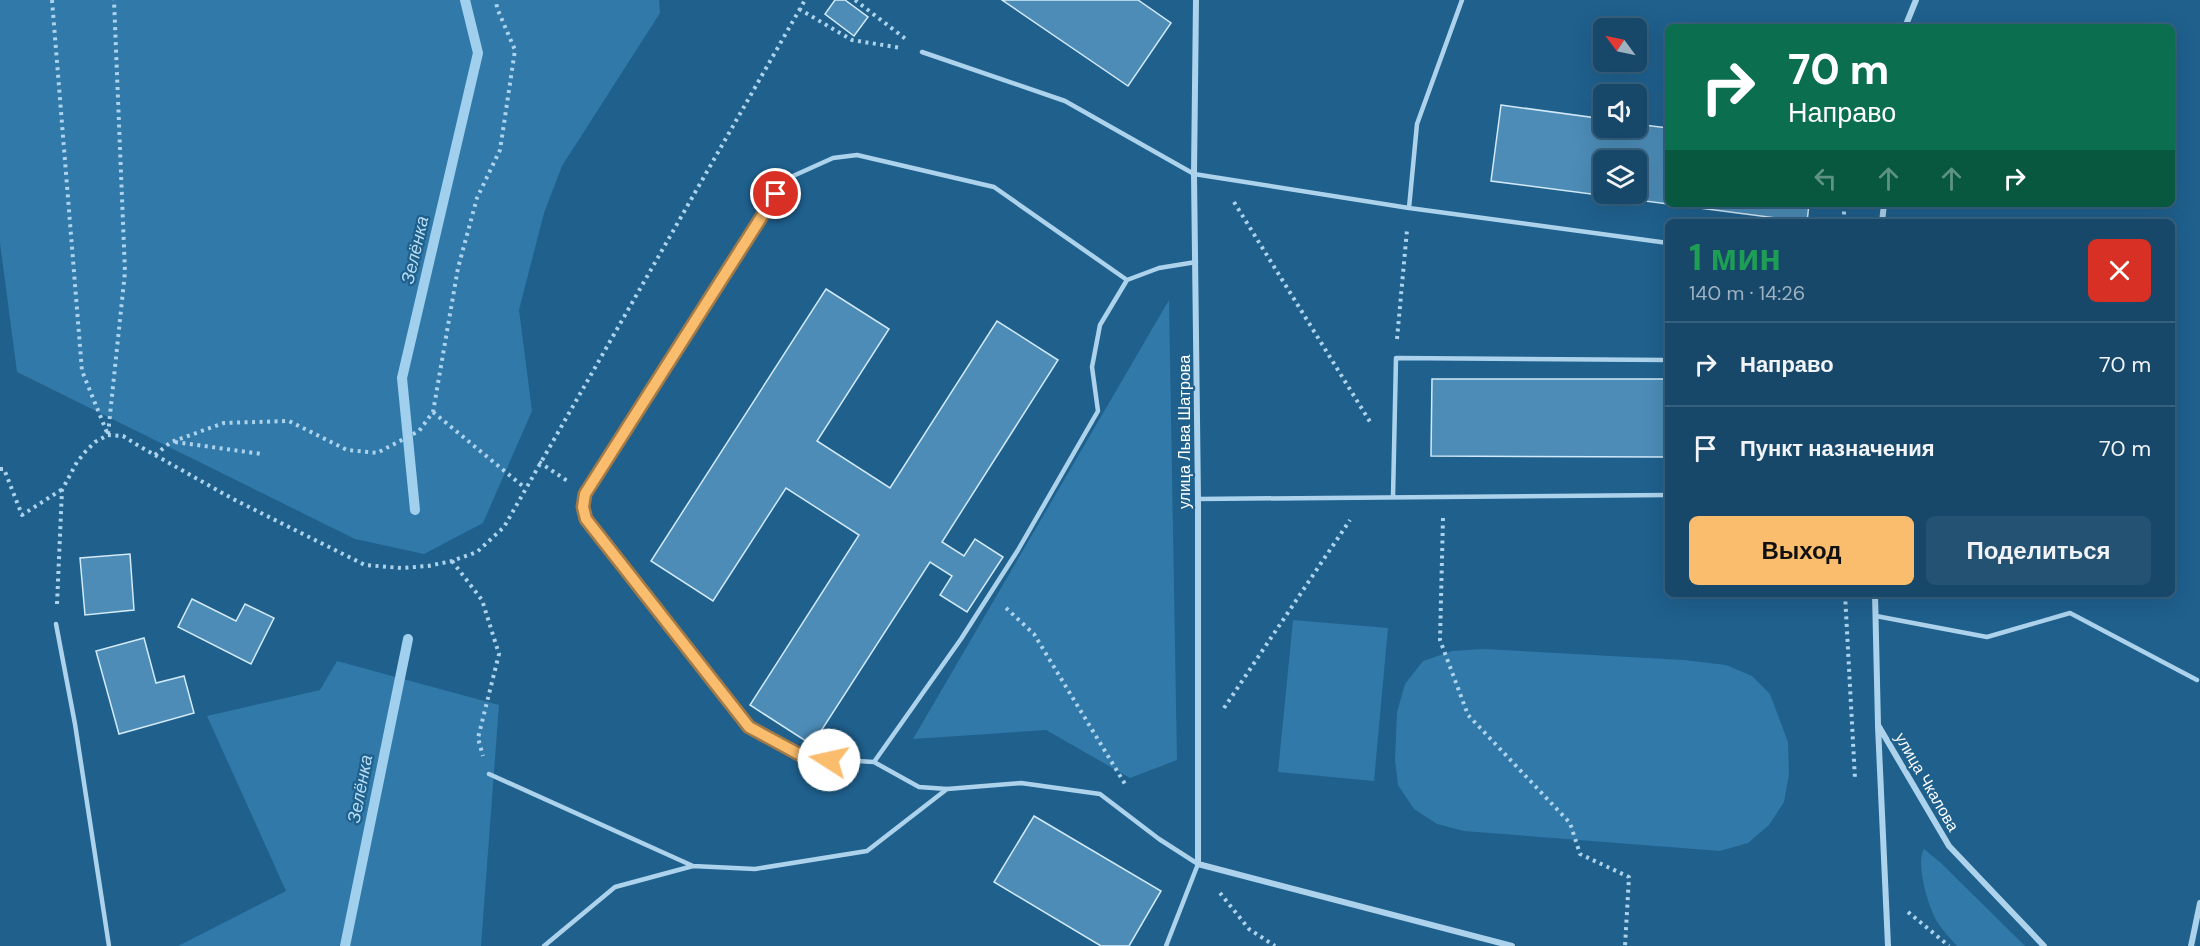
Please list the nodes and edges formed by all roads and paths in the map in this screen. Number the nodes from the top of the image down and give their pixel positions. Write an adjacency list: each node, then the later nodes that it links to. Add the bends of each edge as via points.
1 (52, 0): 21 (path, via 82,371)
2 (114, 0): 21 (path, via 125,272)
3 (496, 0): 20 (path, via 515,50 500,150 477,198 458,268)
4 (805, 0): 9 (path)
5 (855, 0): 11 (path)
6 (1196, 0): 12 (street, улица Льва Шатрова)
7 (1462, 0): 14 (lane, via 1417,124)
8 (1916, 0): 10 (street)
9 (799, 9): 11 (path, via 852,40); 27 (path)
10 (1906, 24)
11 (922, 52): 12 (lane, via 1065,101)
12 (1194, 174): 13 (lane); 16 (street, улица Льва Шатрова)
13 (1219, 178): 14 (lane); 25 (path)
14 (1409, 208): 15 (lane); 18 (path)
15 (1665, 243)
16 (1196, 262): 17 (lane, via 1159,268); 33 (street, улица Льва Шатрова)
17 (1127, 280): 35 (lane, via 1100,325 1092,367 1098,411); 42 (lane, via 994,187 857,155 833,158 794,177 776,194 585,494 586,519 749,727 806,758)
18 (1396, 358): 19 (lane); 25 (lane)
19 (1665, 360)
20 (432, 412): 22 (path, via 419,431 377,453 347,450 289,421 224,423); 27 (path)
21 (108, 435): 24 (path, via 123,436); 28 (path, via 86,451)
22 (171, 442): 23 (path); 24 (path)
23 (262, 454)
24 (155, 455): 34 (path, via 365,565 401,568)
25 (1393, 460): 32 (lane)
26 (0, 469): 28 (path, via 4,469 22,514)
27 (525, 488): 34 (path, via 504,527 477,552)
28 (62, 490): 38 (path)
29 (1665, 495): 30 (lane)
30 (1443, 496): 32 (lane); 54 (path, via 1440,640 1468,715 1570,823 1580,854 1629,877)
31 (1365, 497): 32 (lane); 33 (lane); 40 (path)
32 (1393, 497)
33 (1198, 499): 46 (street, улица Льва Шатрова)
34 (453, 561): 43 (path, via 482,600 499,654 478,738)
35 (990, 593): 42 (lane); 45 (path, via 1034,634)
36 (1875, 597): 37 (street, улица Чкалова)
37 (1876, 616): 39 (lane, via 1986,637 2070,613); 41 (street, улица Чкалова)
38 (56, 624): 49 (lane)
39 (2197, 680)
40 (1224, 708)
41 (1878, 725): 55 (street); 56 (street, улица Чкалова, via 1949,846)
42 (874, 762): 44 (lane, via 919,787)
43 (489, 774): 47 (lane)
44 (947, 789): 46 (lane, via 1021,783 1100,794); 47 (lane, via 867,851 755,869)
45 (1128, 789)
46 (1198, 864): 51 (lane); 52 (path, via 1249,929); 53 (street)
47 (693, 866): 50 (lane, via 615,887)
48 (2200, 903): 57 (street)
49 (108, 946)
50 (544, 946)
51 (1166, 946)
52 (1275, 946)
53 (1512, 946)
54 (1625, 946)
55 (1888, 946)
56 (2044, 946)
57 (2191, 946)

